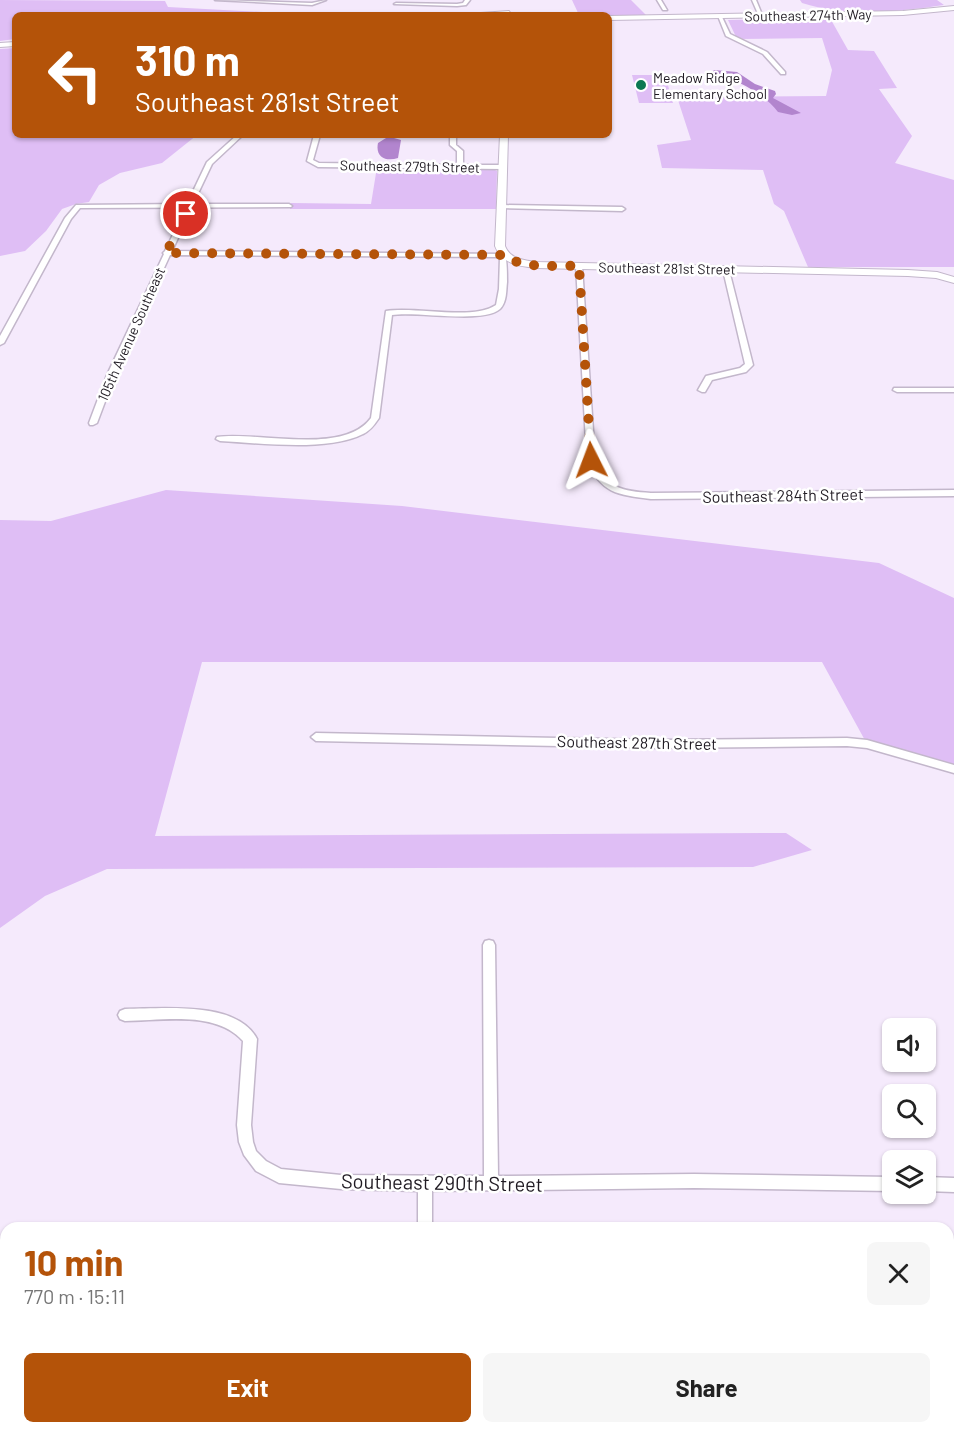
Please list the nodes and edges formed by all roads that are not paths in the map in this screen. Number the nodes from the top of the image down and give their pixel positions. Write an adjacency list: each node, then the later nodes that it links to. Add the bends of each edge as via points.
1 (217, 0): 4 (street)
2 (659, 0): 7 (street)
3 (754, 0): 10 (street)
4 (322, 1)
5 (466, 2): 6 (street)
6 (396, 4)
7 (665, 9)
8 (950, 9): 9 (street); 10 (street, Southeast 274th Way)
9 (954, 13)
10 (761, 16): 11 (street, Southeast 274th Way)
11 (720, 17): 12 (street, Southeast 274th Way); 13 (street, via 728,35 765,53)
12 (612, 19)
13 (783, 73)
14 (237, 138): 20 (street, via 209,163)
15 (316, 138): 18 (street, Southeast 279th Street, via 310,161 318,165)
16 (453, 138): 18 (street, via 453,145 460,151)
17 (504, 138): 19 (street)
18 (460, 167): 19 (street, Southeast 279th Street)
19 (503, 167): 22 (street)
20 (190, 205): 21 (street); 30 (street, via 92,205 75,209)
21 (289, 206)
22 (502, 207): 23 (street); 26 (street, via 500,246)
23 (622, 209)
24 (186, 214): 25 (street, 105th Avenue Southeast)
25 (166, 253): 26 (street, Southeast 281st Street); 34 (street, 105th Avenue Southeast)
26 (504, 255): 27 (street, Southeast 281st Street, via 524,264); 35 (street, via 501,304 496,310 389,313 375,418 369,428 356,435 323,440)
27 (579, 266): 28 (street, Southeast 281st Street); 36 (street, Southeast 284th Street, via 591,460 596,474 612,490 651,496)
28 (726, 270): 29 (street, Southeast 281st Street, via 908,273); 31 (street, via 749,365 709,378)
29 (954, 280)
30 (0, 343)
31 (702, 390)
32 (897, 390): 33 (street)
33 (954, 390)
34 (93, 423)
35 (220, 439)
36 (954, 493)
37 (316, 737): 38 (street, Southeast 287th Street, via 660,744 846,742 867,744)
38 (954, 769)
39 (489, 945): 42 (street)
40 (125, 1015): 41 (street, Southeast 290th Street, via 207,1016 244,1029 250,1039 244,1125 251,1155 261,1166 279,1176 303,1179)
41 (425, 1184): 42 (street, Southeast 290th Street); 46 (street)
42 (491, 1184): 43 (street, Southeast 290th Street)
43 (882, 1184)
44 (936, 1184): 45 (street)
45 (954, 1185)
46 (425, 1222)

